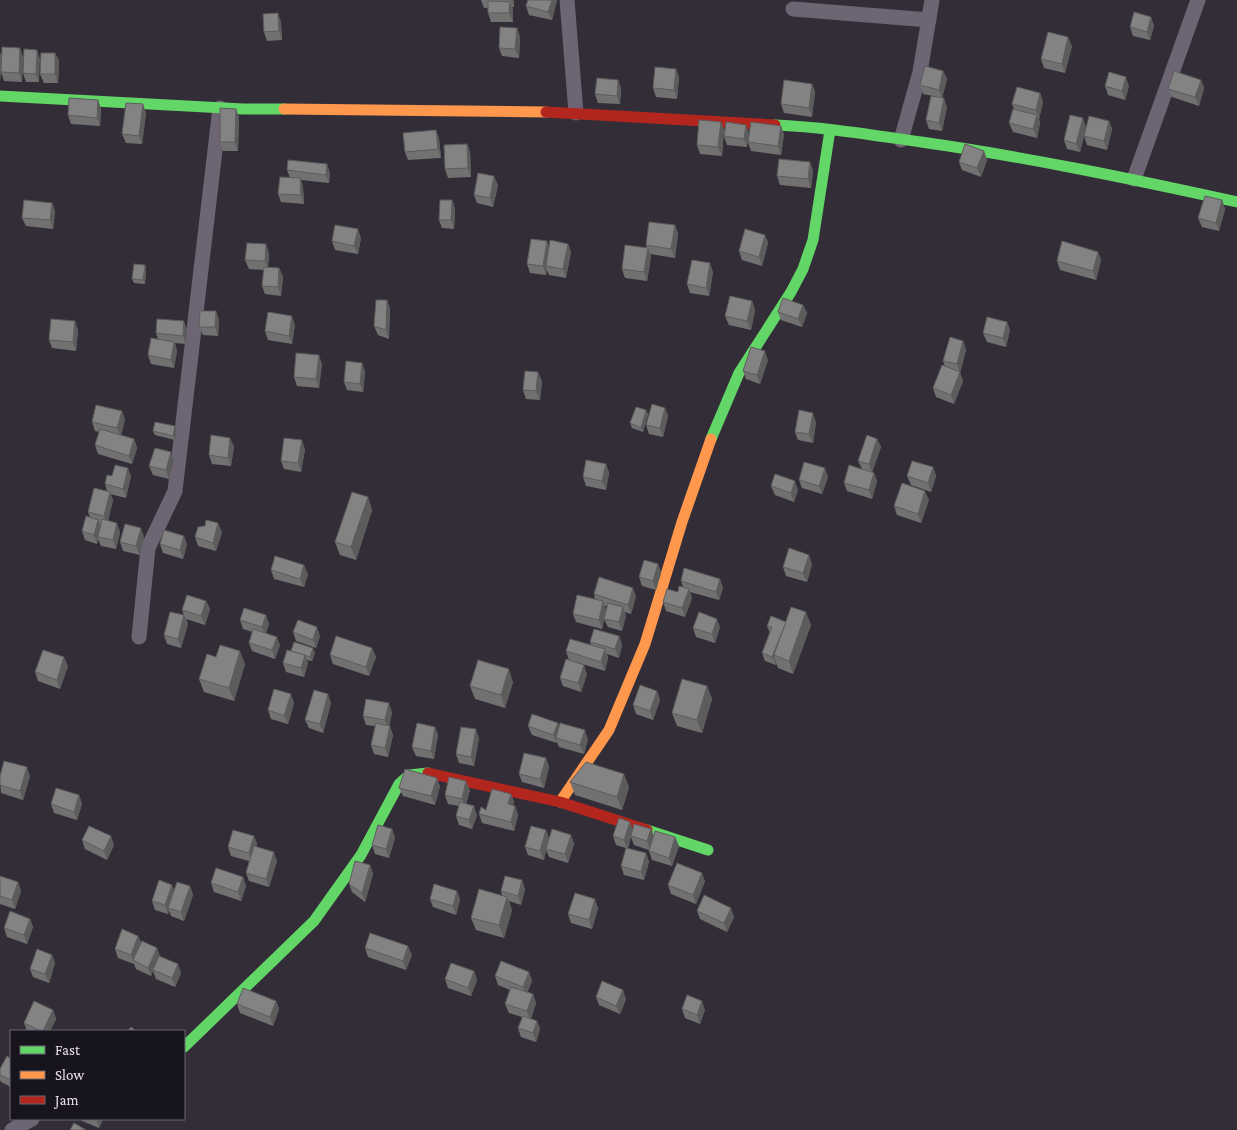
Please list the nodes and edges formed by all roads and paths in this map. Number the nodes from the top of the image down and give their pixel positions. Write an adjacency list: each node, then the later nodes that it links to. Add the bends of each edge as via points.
1 (567, 0): 8 (street)
2 (932, 0): 5 (street)
3 (1198, 0): 11 (street)
4 (793, 9): 5 (street)
5 (929, 20): 10 (street, via 920,72)
6 (0, 96): 7 (street)
7 (220, 108): 8 (street); 13 (street, via 175,491 148,548)
8 (576, 113): 9 (street)
9 (830, 130): 10 (street); 14 (street, via 812,240 802,269 739,374 717,421 642,652 609,730)
10 (901, 140): 11 (street)
11 (1134, 179): 12 (street)
12 (1237, 202)
13 (139, 637)
14 (560, 802): 15 (street); 16 (street, via 428,773 409,775 399,784 360,855 314,921)
15 (708, 850)
16 (185, 1046)
17 (30, 1120): 18 (street)
18 (12, 1130)

